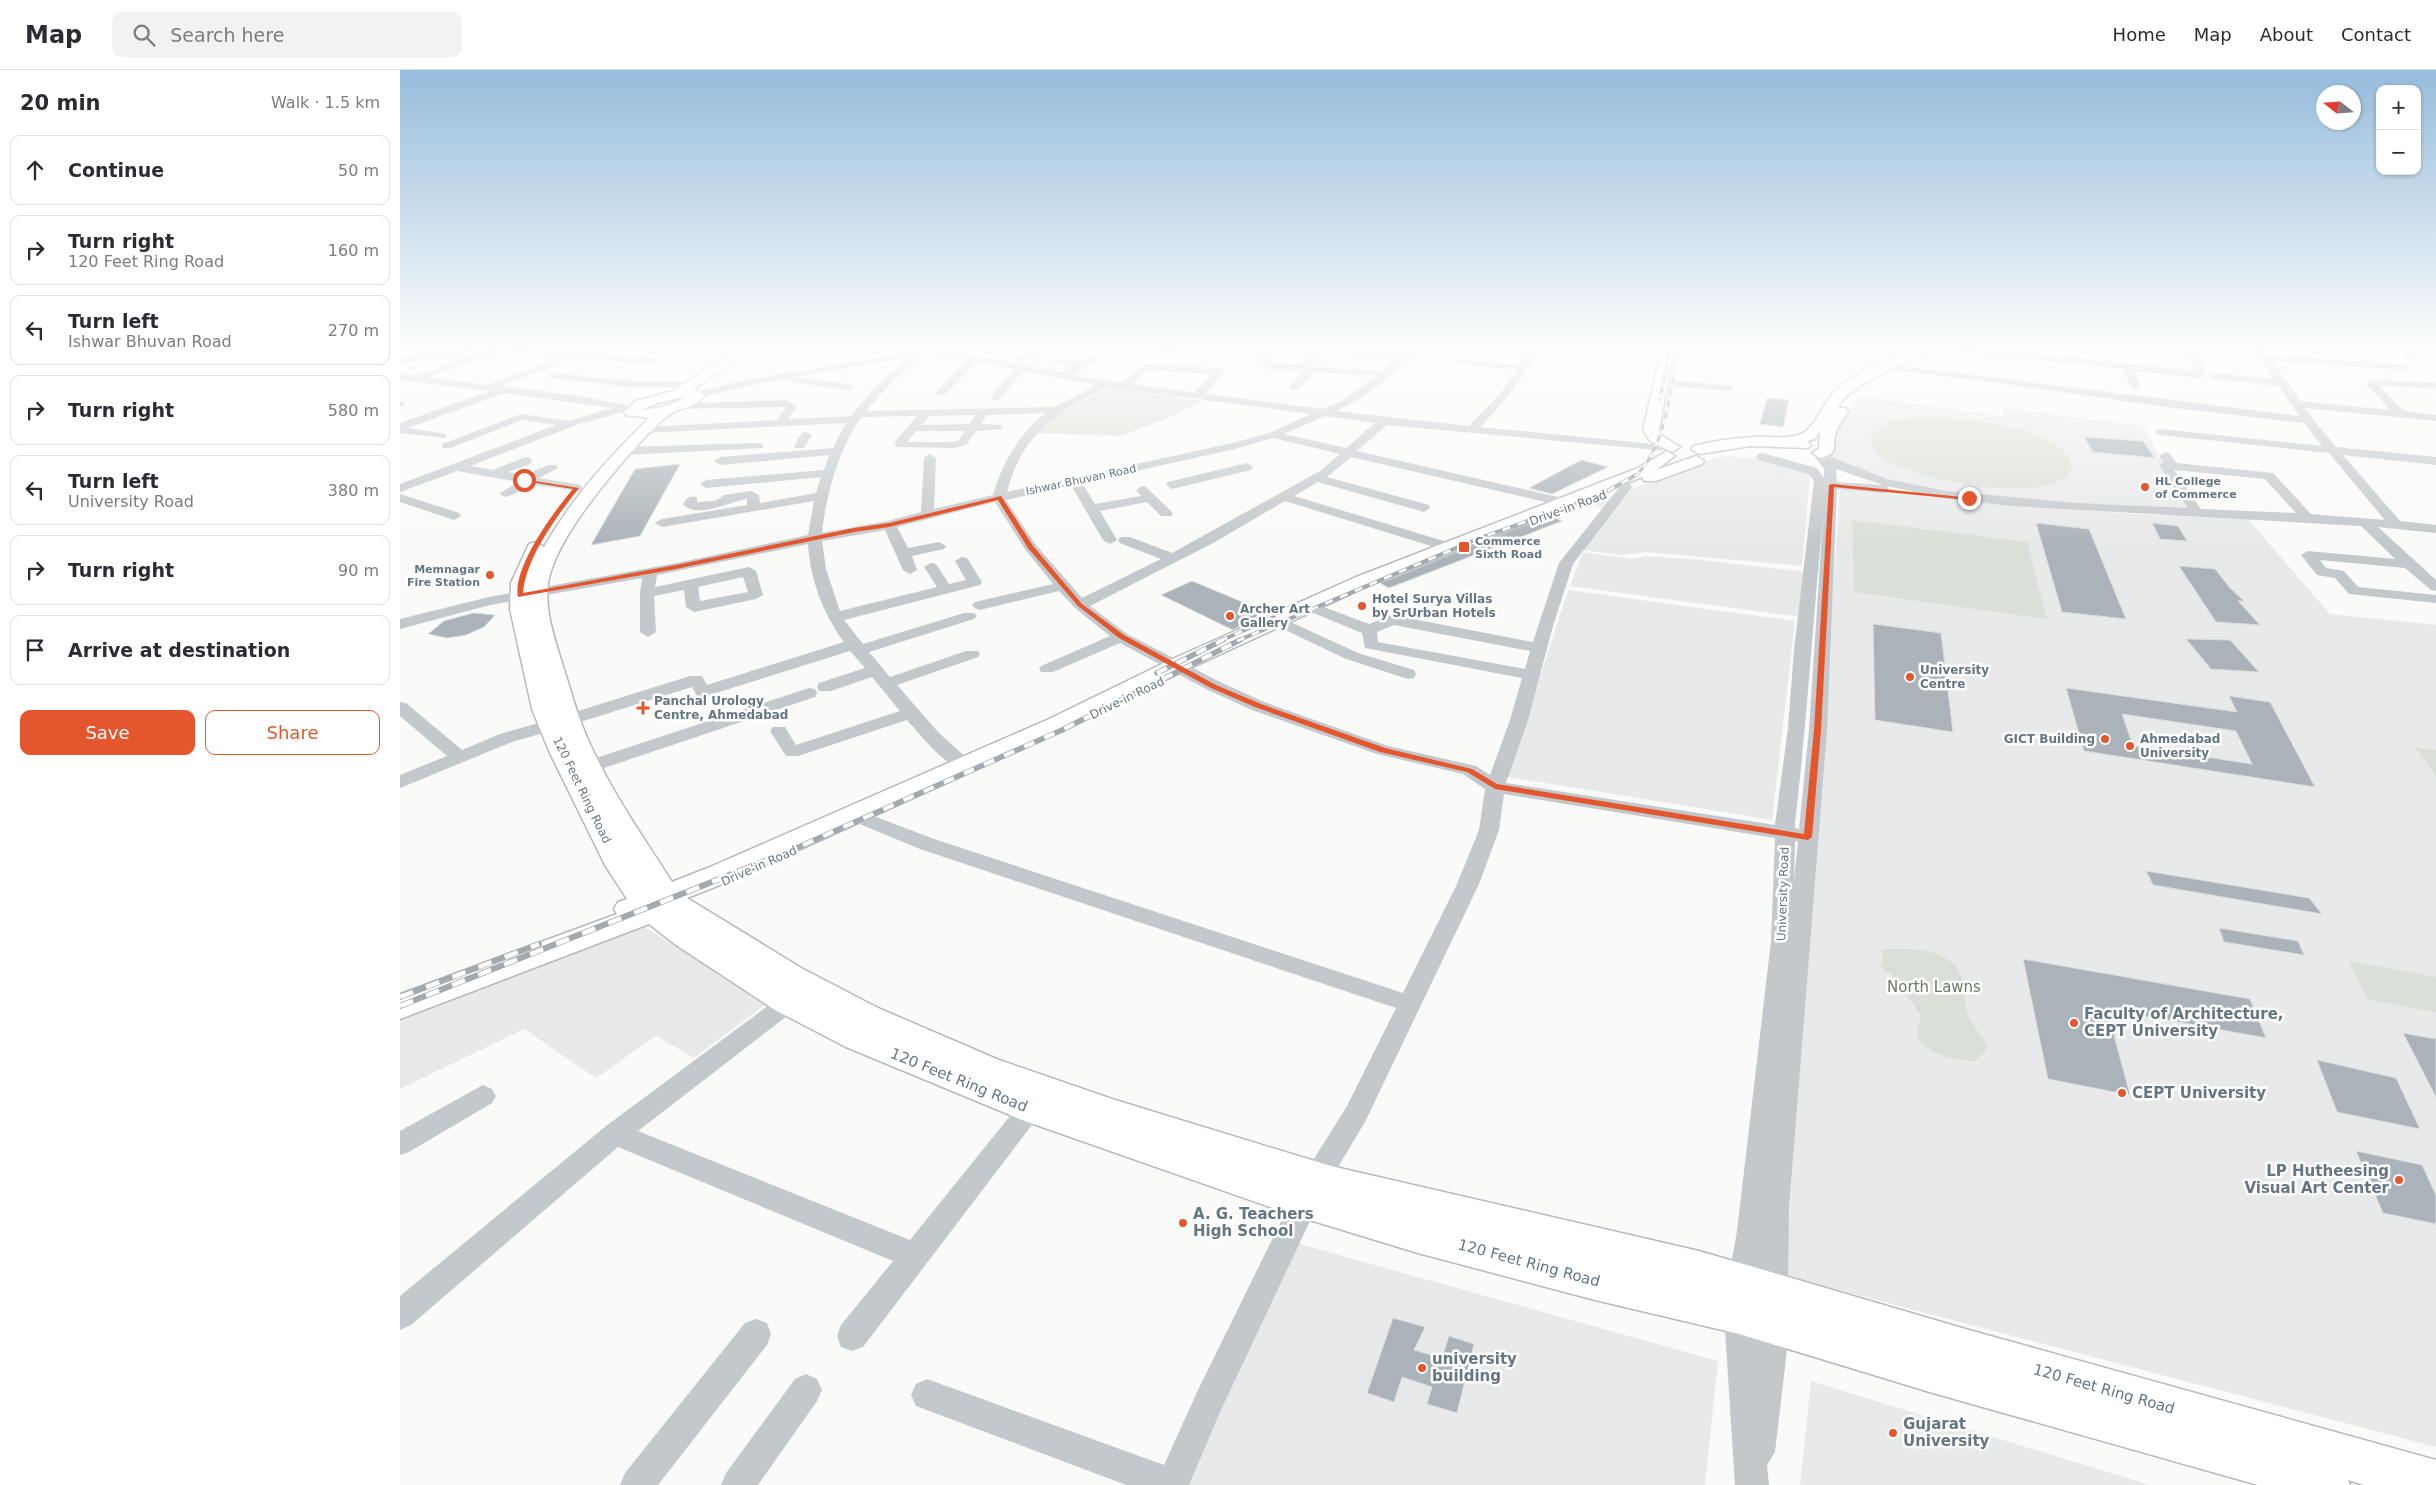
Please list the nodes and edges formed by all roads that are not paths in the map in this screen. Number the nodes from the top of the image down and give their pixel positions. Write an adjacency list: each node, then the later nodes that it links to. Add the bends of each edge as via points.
1 (440, 413): 30 (street)
2 (635, 413): 20 (street)
3 (635, 413): 20 (street)
4 (786, 413): 27 (street)
5 (859, 413): 22 (street)
6 (926, 413): 22 (street); 31 (street)
7 (955, 413): 34 (street)
8 (982, 413): 33 (street)
9 (1052, 413): 78 (street, via 1021,442 1004,474)
10 (1318, 413): 37 (street, Ishwar Bhuvan Road)
11 (1327, 413): 25 (street)
12 (1487, 413): 32 (street)
13 (1654, 413): 46 (main road, via 1650,430 1655,438)
14 (1669, 413): 46 (main road, via 1666,431)
15 (1826, 413): 39 (main road, via 1810,436)
16 (1841, 413): 49 (main road, via 1828,433 1828,447)
17 (2246, 413): 24 (street)
18 (2303, 413): 24 (street)
19 (2382, 413): 21 (street)
20 (638, 414): 26 (street); 26 (street); 28 (street); 44 (main road, 120 Feet Ring Road); 72 (main road, 120 Feet Ring Road, via 640,423)
21 (2401, 415): 23 (street)
22 (856, 417): 27 (street); 41 (street)
23 (2436, 418)
24 (2307, 420): 43 (street)
25 (1384, 421): 32 (street); 47 (street)
26 (573, 423): 51 (street); 51 (street, via 521,417 446,446)
27 (780, 423): 28 (street)
28 (748, 425): 42 (street)
29 (998, 427): 33 (street)
30 (400, 428): 38 (street)
31 (912, 428): 34 (street); 45 (street, via 901,445)
32 (1472, 429): 46 (street)
33 (971, 431): 34 (street); 45 (street, via 963,442)
34 (941, 432): 45 (street)
35 (2162, 432): 43 (street)
36 (806, 435): 40 (street)
37 (1273, 435): 47 (street); 48 (street, Ishwar Bhuvan Road)
38 (442, 436)
39 (1788, 442): 46 (main road, via 1724,445); 49 (main road)
40 (800, 446): 41 (street); 42 (street)
41 (840, 447): 53 (street); 60 (street)
42 (729, 448): 44 (street)
43 (2331, 449): 54 (street); 93 (street)
44 (623, 451): 113 (main road, 120 Feet Ring Road, via 567,524)
45 (930, 451): 86 (street)
46 (1682, 452): 50 (main road); 70 (main road, Drive-in Road); 81 (main road, Drive-in Road, via 1644,472)
47 (1349, 454): 63 (street); 81 (street)
48 (1192, 455): 59 (street); 65 (street, Ishwar Bhuvan Road)
49 (1821, 455): 50 (main road, via 1802,461); 68 (street, University Road, via 1830,469); 74 (street, via 1865,476)
50 (1762, 457): 144 (street, University Road, via 1813,471 1820,481)
51 (488, 458): 57 (street)
52 (526, 462): 61 (street)
53 (720, 462)
54 (2436, 462)
55 (539, 465): 62 (street)
56 (1247, 467): 59 (street)
57 (462, 468): 61 (street); 71 (street)
58 (552, 468): 64 (street)
59 (1222, 472): 67 (street)
60 (830, 473): 66 (street); 75 (street)
61 (493, 474): 62 (street)
62 (508, 477): 64 (street)
63 (1317, 478): 76 (street); 83 (street)
64 (529, 481): 72 (street); 73 (street)
65 (1075, 481): 78 (street, Ishwar Bhuvan Road); 84 (street)
66 (706, 484)
67 (1172, 485)
68 (1832, 485): 74 (street); 145 (street, University Road, via 1818,730)
69 (1139, 487): 79 (street)
70 (1626, 487): 118 (main road, Drive-in Road, via 1474,543); 127 (street, via 1566,563)
71 (400, 488)
72 (576, 488): 113 (main road, 120 Feet Ring Road, via 528,561 521,583)
73 (506, 493)
74 (1926, 493): 87 (street, via 2022,503)
75 (822, 496): 82 (street); 95 (street)
76 (1284, 497): 99 (street); 101 (street)
77 (400, 498): 88 (street)
78 (999, 498): 86 (street, Ishwar Bhuvan Road); 108 (street, via 1030,546)
79 (1150, 498): 84 (street); 85 (street)
80 (692, 500): 82 (street, via 689,504 693,506 719,504 728,498 749,494 753,495)
81 (1567, 503): 99 (main road, Drive-in Road)
82 (754, 507): 91 (street)
83 (1424, 508)
84 (1092, 509): 96 (street)
85 (1166, 513)
86 (927, 514): 92 (street, Ishwar Bhuvan Road)
87 (2198, 514): 89 (street); 89 (street, via 2165,460 2173,466 2269,476)
88 (454, 516)
89 (2308, 518): 90 (street)
90 (2365, 522): 93 (street); 103 (street)
91 (662, 523)
92 (889, 525): 95 (street, Ishwar Bhuvan Road); 100 (street)
93 (2396, 525): 94 (street)
94 (2434, 531)
95 (815, 538): 106 (street, Ishwar Bhuvan Road); 120 (street, via 822,580)
96 (1110, 540)
97 (1125, 540): 101 (street)
98 (939, 546): 100 (street)
99 (1449, 547): 130 (main road, Drive-in Road, via 1363,582)
100 (904, 553): 105 (street)
101 (1172, 558): 117 (street)
102 (962, 561): 110 (street, via 975,582)
103 (2408, 564): 109 (street); 111 (street, via 2308,555 2316,571 2339,574)
104 (931, 567): 110 (street)
105 (910, 570)
106 (650, 572): 112 (street); 113 (street, Ishwar Bhuvan Road)
107 (690, 584): 112 (street)
108 (1063, 586): 116 (street); 117 (street)
109 (2436, 587)
110 (946, 590): 120 (street)
111 (2354, 592): 114 (street, via 2358,596); 115 (street)
112 (647, 593): 124 (street)
113 (528, 594): 121 (street, Ishwar Bhuvan Road); 136 (main road, 120 Feet Ring Road, via 520,609 532,664 544,709)
114 (2335, 595)
115 (2436, 599)
116 (980, 605)
117 (1080, 605): 125 (street)
118 (1316, 609): 122 (main road, Drive-in Road); 123 (street)
119 (969, 616): 126 (street)
120 (836, 617): 126 (street)
121 (400, 624)
122 (1284, 624): 130 (main road, Drive-in Road); 131 (street, via 1352,656)
123 (1369, 630): 127 (street, via 1392,620); 132 (street, via 1370,645)
124 (648, 632)
125 (1121, 637): 129 (street); 130 (street)
126 (858, 647): 133 (street); 136 (street, via 703,692 696,680)
127 (1539, 648): 132 (street)
128 (972, 654): 133 (street)
129 (1047, 669)
130 (1180, 669): 140 (main road, Drive-in Road); 142 (street, via 1258,706 1383,750 1470,770); 143 (main road, Drive-in Road, via 1064,729)
131 (1408, 674)
132 (1532, 675): 142 (street)
133 (881, 677): 135 (street); 139 (street, via 817,690)
134 (400, 707): 138 (street)
135 (911, 713): 137 (street, via 792,752); 140 (street, via 941,748)
136 (560, 722): 138 (street, via 506,738); 139 (main road, 120 Feet Ring Road); 146 (main road, 120 Feet Ring Road, via 561,751 619,865)
137 (779, 731)
138 (459, 757): 141 (street)
139 (591, 766): 146 (main road, 120 Feet Ring Road)
140 (964, 766): 146 (main road, Drive-in Road)
141 (400, 782)
142 (1495, 786): 144 (street); 149 (street, via 1489,830 1472,875)
143 (864, 819): 146 (main road, Drive-in Road); 149 (street, via 927,844)
144 (1785, 833): 145 (street); 157 (street, University Road, via 1782,941 1750,1231)
145 (1808, 837): 157 (street, University Road, via 1773,1238)
146 (659, 903): 147 (main road); 148 (main road, 120 Feet Ring Road, via 670,926); 150 (main road, Drive-in Road); 155 (main road, 120 Feet Ring Road, via 809,987 956,1057)
147 (400, 996)
148 (788, 1002): 152 (main road, 120 Feet Ring Road, via 865,1041); 153 (street)
149 (1410, 1004): 155 (street, via 1356,1114)
150 (400, 1007)
151 (483, 1096): 154 (street)
152 (1031, 1109): 155 (main road, 120 Feet Ring Road); 156 (street)
153 (615, 1134): 156 (street); 158 (street)
154 (400, 1144)
155 (1311, 1190): 157 (main road, 120 Feet Ring Road, via 1418,1235 1595,1281); 166 (street)
156 (914, 1256): 160 (street)
157 (1758, 1302): 163 (main road, 120 Feet Ring Road, via 1969,1351); 167 (street); 168 (main road, 120 Feet Ring Road, via 1942,1375 2241,1457)
158 (400, 1315)
159 (756, 1334): 164 (street)
160 (852, 1336)
161 (806, 1390): 165 (street)
162 (927, 1395): 166 (street)
163 (2436, 1482)
164 (636, 1485)
165 (738, 1485)
166 (1172, 1485)
167 (1753, 1485)
168 (2327, 1485)

